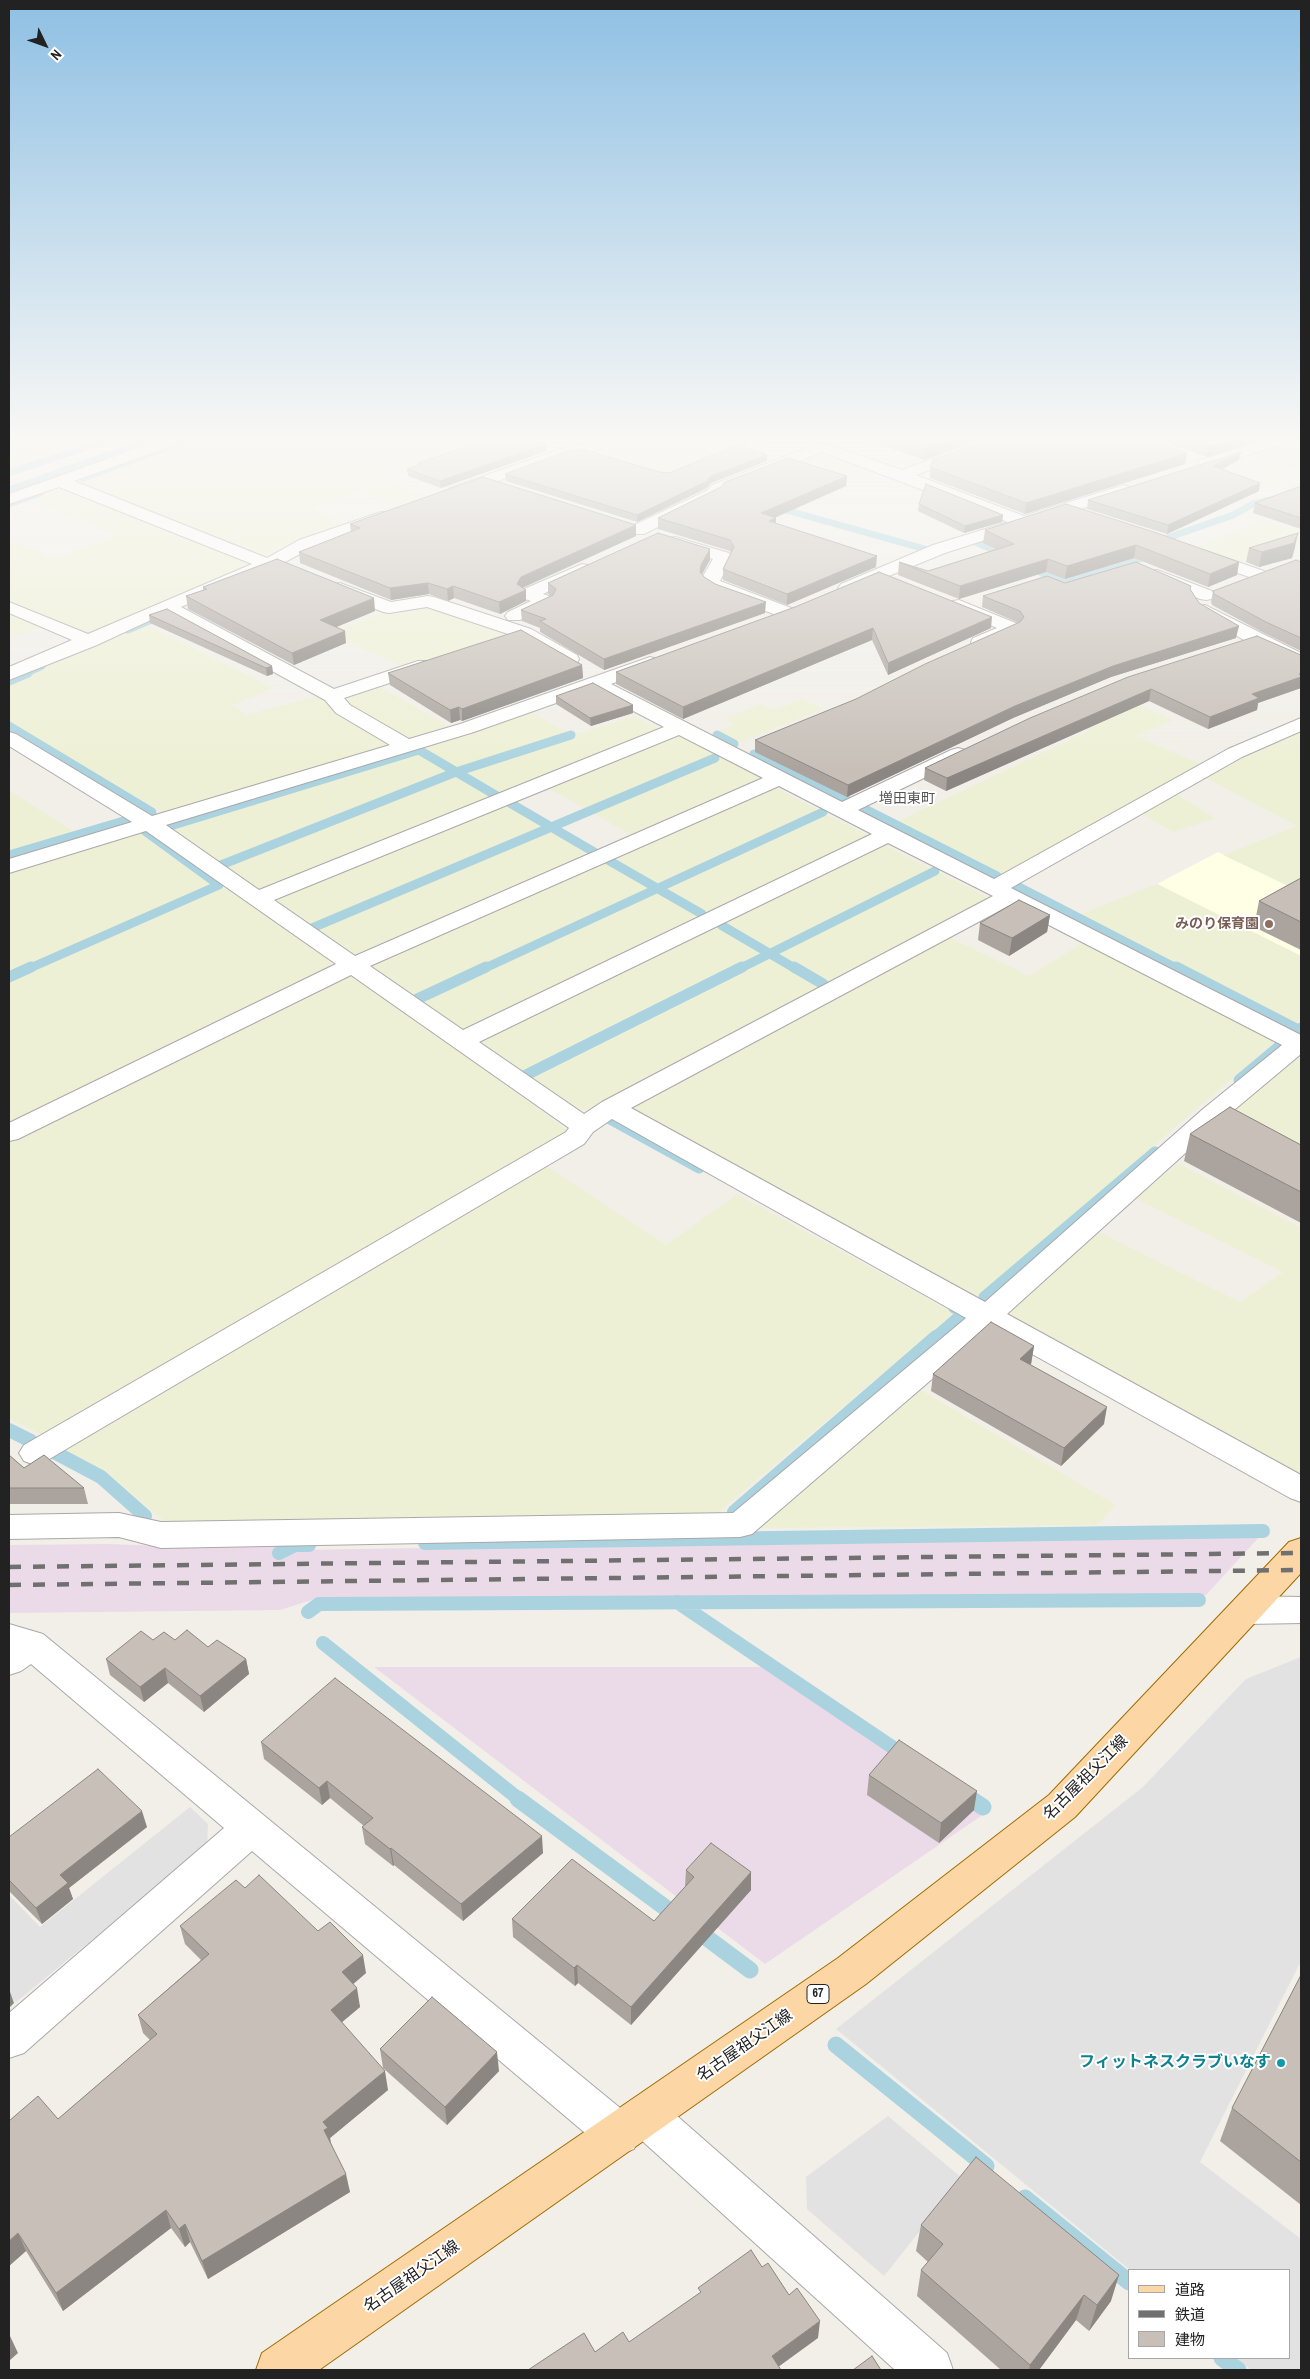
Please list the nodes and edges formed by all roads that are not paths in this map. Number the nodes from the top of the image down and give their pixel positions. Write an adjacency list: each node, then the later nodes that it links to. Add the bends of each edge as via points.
1 (235, 549): 6 (street)
2 (296, 549): 6 (street)
3 (698, 549): 23 (street, via 723,557 711,583 722,590)
4 (939, 549): 11 (street)
5 (1186, 549): 12 (street)
6 (271, 563): 8 (street); 22 (street)
7 (596, 563): 25 (street, via 528,594 546,601)
8 (292, 569)
9 (1144, 569): 16 (street)
10 (1275, 570): 12 (street)
11 (879, 575): 14 (street); 15 (street)
12 (1258, 575): 16 (street)
13 (327, 583): 25 (street, via 389,608 428,601)
14 (906, 585)
15 (834, 594)
16 (1206, 595): 26 (street, via 1199,599 1204,609)
17 (990, 597): 20 (street)
18 (943, 599): 20 (street)
19 (806, 606): 23 (street)
20 (961, 606): 29 (street, via 1012,628)
21 (9, 607): 27 (street)
22 (168, 607): 27 (street); 35 (street)
23 (788, 613): 24 (street)
24 (760, 624)
25 (497, 633): 34 (street, via 524,633)
26 (1256, 639): 28 (street); 32 (street)
27 (90, 641): 33 (street)
28 (1229, 648)
29 (959, 651)
30 (667, 657): 34 (street)
31 (442, 660): 35 (street)
32 (1301, 660)
33 (9, 674)
34 (602, 679): 37 (street, via 601,687); 39 (street, via 554,699)
35 (332, 696): 39 (street, via 343,709)
36 (1301, 724): 46 (street, via 1235,753)
37 (681, 727): 41 (street, via 739,749); 47 (street)
38 (9, 738): 43 (street)
39 (407, 746): 43 (street)
40 (976, 746): 42 (street)
41 (781, 778): 42 (street); 48 (street)
42 (842, 810): 44 (street)
43 (150, 824): 45 (street); 47 (street)
44 (889, 834): 46 (street); 49 (street)
45 (9, 866)
46 (1002, 892): 50 (street); 51 (street)
47 (256, 899): 48 (street)
48 (351, 966): 49 (street); 53 (street)
49 (461, 1041): 52 (street)
50 (1300, 1044): 54 (street, via 1212,1115)
51 (611, 1108): 52 (street); 54 (street)
52 (584, 1126): 55 (street, via 575,1138)
53 (9, 1133)
54 (986, 1317): 56 (street); 57 (street, via 740,1525 161,1535 118,1525)
55 (35, 1453)
56 (1301, 1490)
57 (9, 1526)
58 (1301, 1551): 59 (main road, 名古屋祖父江線 / 67)
59 (1248, 1610): 60 (street); 64 (main road, 名古屋祖父江線 / 67, via 1062,1806 852,1971)
60 (1301, 1610)
61 (16, 1648): 62 (street)
62 (252, 1827): 63 (street); 64 (street)
63 (9, 2039)
64 (632, 2125): 65 (main road, 名古屋祖父江線 / 67); 66 (street)
65 (279, 2370)
66 (930, 2370)

